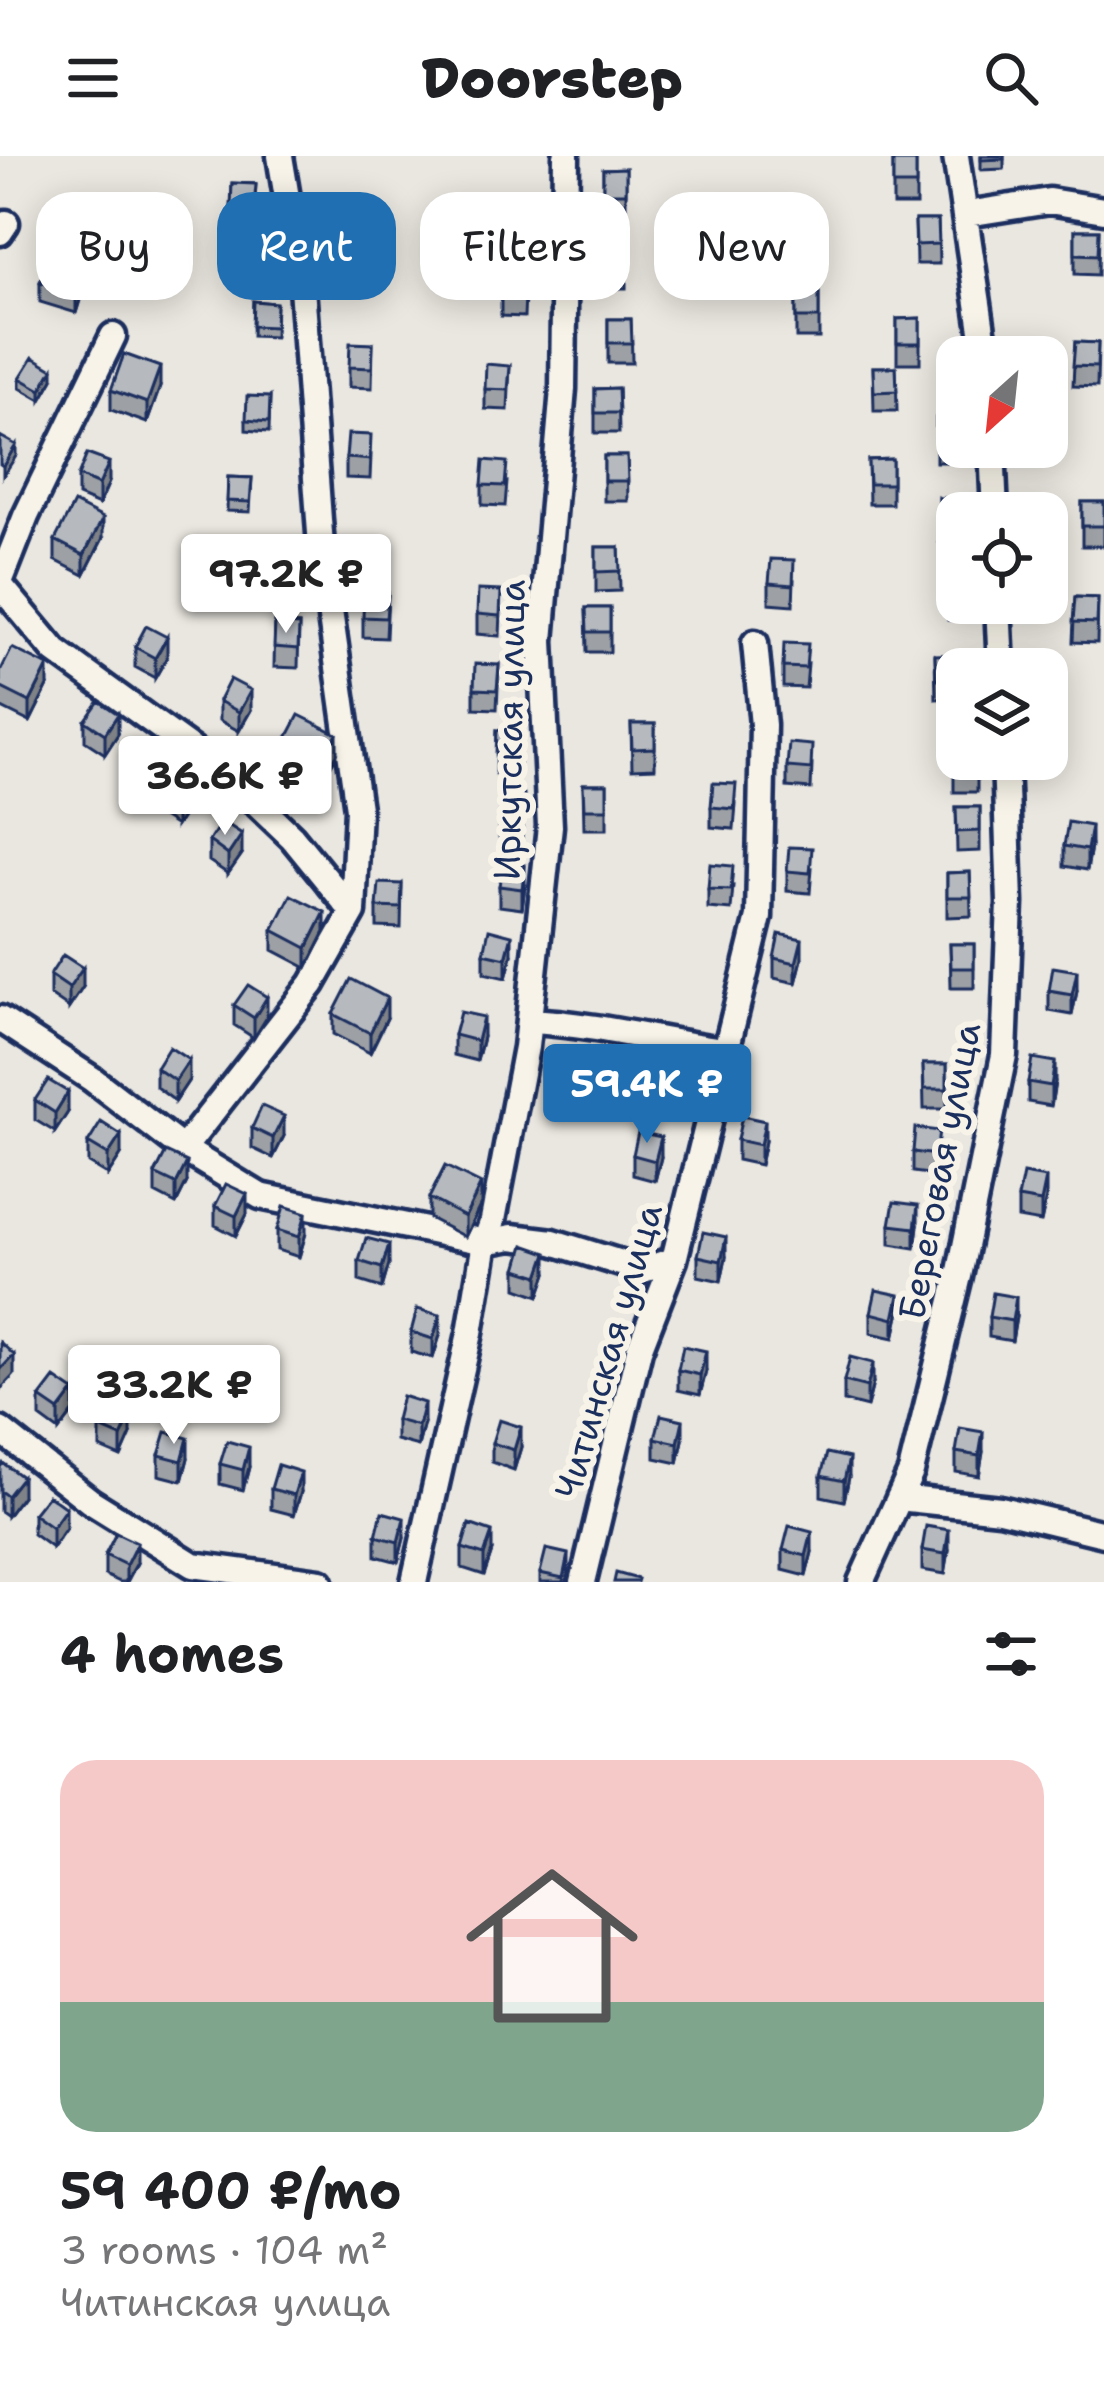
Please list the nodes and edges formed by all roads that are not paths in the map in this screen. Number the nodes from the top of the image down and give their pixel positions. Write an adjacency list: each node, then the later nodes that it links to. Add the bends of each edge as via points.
1 (280, 156): 11 (street, via 302,287 321,547 358,809)
2 (566, 156): 13 (street, Иркутская улица, via 563,388 541,640 550,826)
3 (956, 156): 5 (street)
4 (1104, 210): 5 (street, via 1048,200)
5 (967, 214): 7 (street)
6 (112, 336): 8 (street)
7 (983, 336)
8 (0, 584): 11 (street, via 55,651 228,776)
9 (755, 643): 14 (street, Читинская улица, via 763,725 759,917)
10 (1006, 780): 19 (street, Береговая улица, via 1004,1055 959,1276)
11 (353, 912): 15 (street, via 312,984)
12 (0, 1019): 15 (street)
13 (529, 1021): 14 (street); 16 (street, Иркутская улица)
14 (729, 1051): 17 (street, Читинская улица)
15 (183, 1150): 16 (street, via 260,1196)
16 (485, 1242): 17 (street, via 553,1242 643,1270); 22 (street, Иркутская улица)
17 (674, 1260): 23 (street, Читинская улица, via 639,1350)
18 (0, 1430): 21 (street, via 90,1501 193,1564)
19 (899, 1498): 20 (street, via 1000,1509); 24 (street, Береговая улица)
20 (1104, 1534)
21 (320, 1582)
22 (414, 1582)
23 (583, 1582)
24 (861, 1582)

